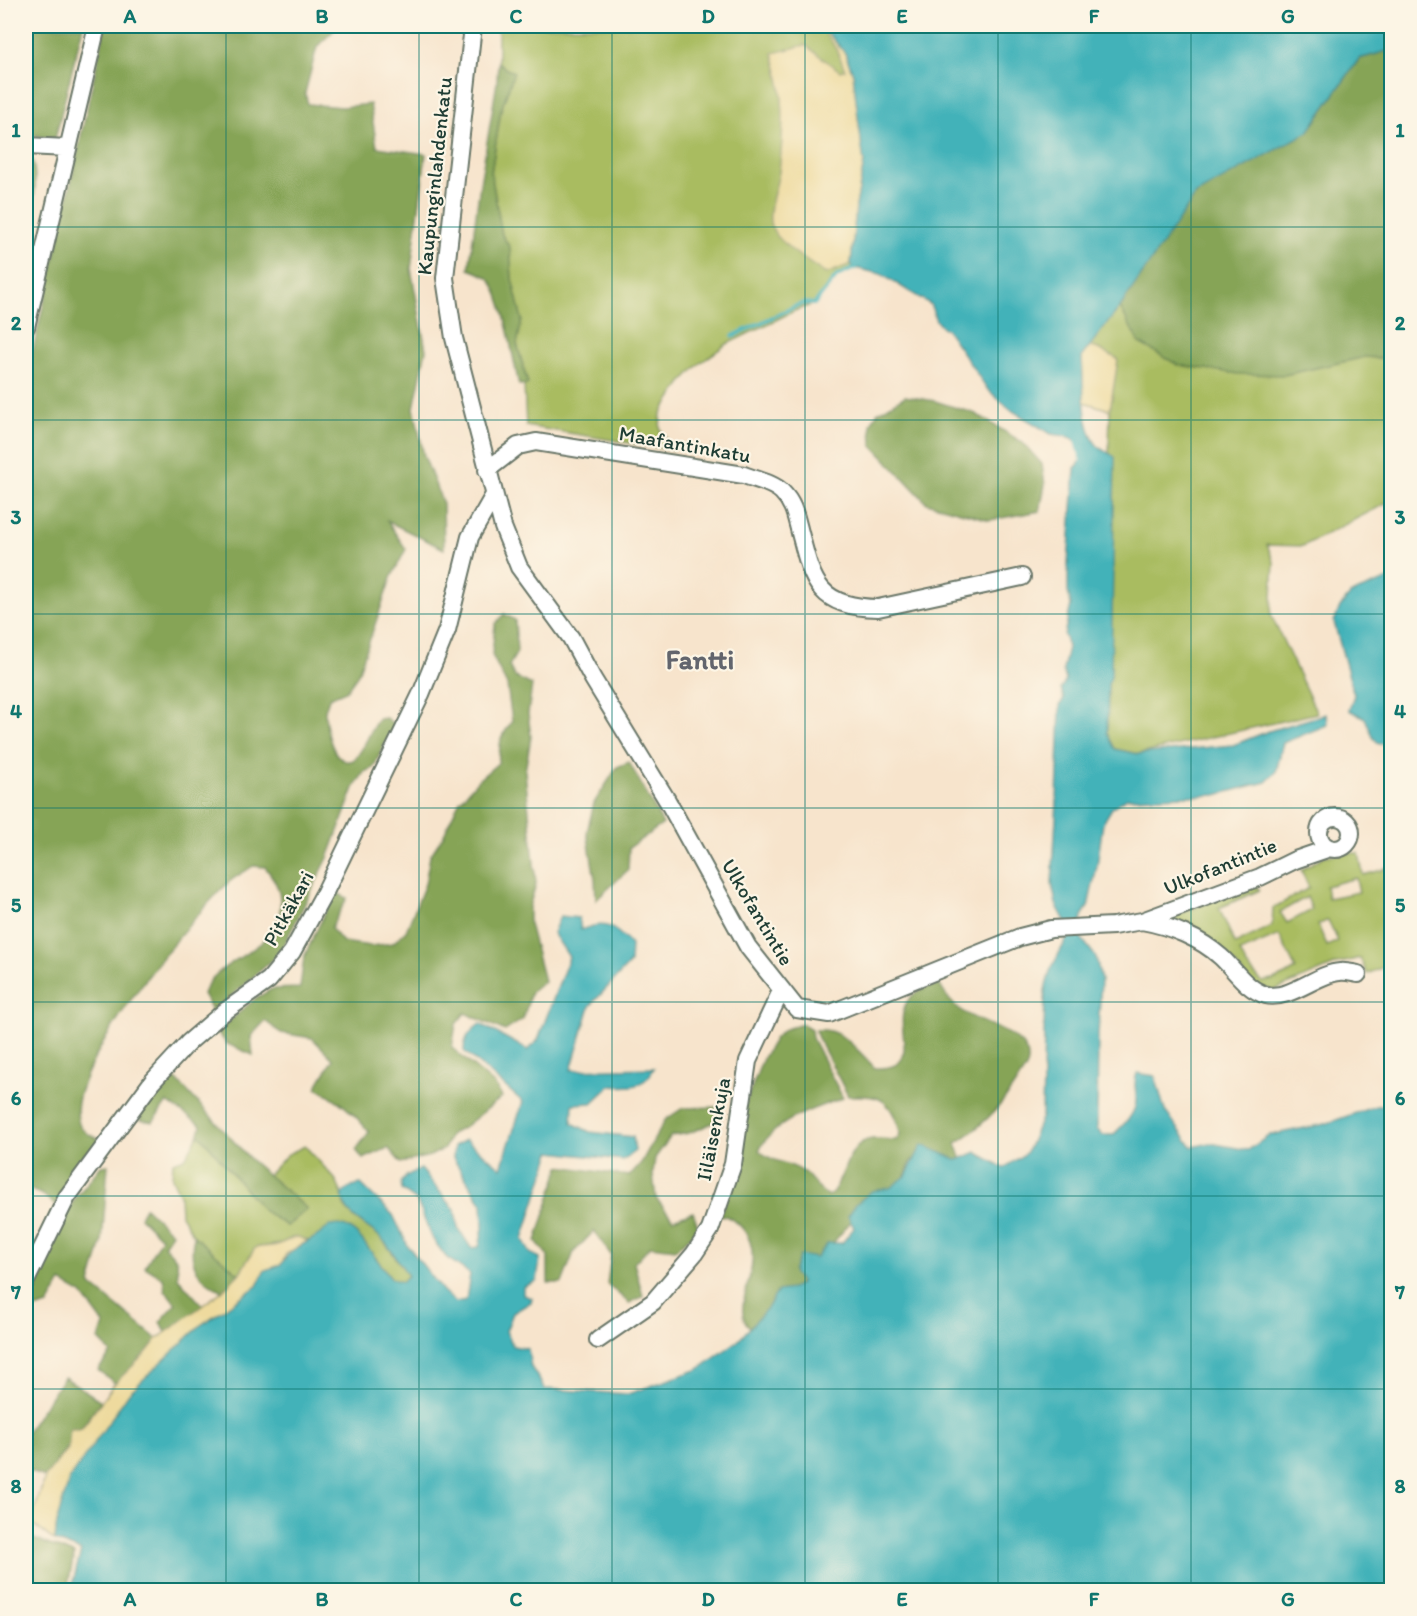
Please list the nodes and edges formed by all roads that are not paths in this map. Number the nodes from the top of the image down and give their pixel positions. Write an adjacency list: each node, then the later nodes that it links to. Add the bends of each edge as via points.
1 (97, 26): 4 (street)
2 (473, 26): 6 (street, Kaupunginlahdenkatu, via 445,278 454,338)
3 (26, 146): 4 (street)
4 (68, 148): 5 (street)
5 (26, 327)
6 (488, 470): 7 (street, Ulkofantintie); 8 (street, Maafantinkatu, via 518,446 536,442 744,475 768,483 780,490 794,509 812,577 819,587 828,596 858,606 878,608)
7 (494, 495): 14 (street, Ulkofantintie, via 519,567 571,638 668,800 748,947); 15 (street, Pitkäkari, via 470,537 447,630 421,694 292,952 269,980 224,1011 152,1082 67,1197)
8 (1022, 577)
9 (1318, 832): 10 (street, via 1321,842); 10 (street, Ulkofantintie, via 1322,822 1331,817 1346,821 1351,831 1348,841 1340,848); 11 (street, Ulkofantintie)
10 (1330, 848): 11 (street, Ulkofantintie)
11 (1295, 860): 12 (street, Ulkofantintie)
12 (1142, 921): 13 (street, via 1168,926 1195,940 1219,956 1249,986 1275,997 1338,971); 14 (street, Ulkofantintie, via 1051,929 1020,937 829,1014 797,1009)
13 (1358, 974)
14 (781, 991): 16 (street, Iiläisenkuja, via 748,1061 733,1164 710,1230 653,1302)
15 (26, 1281)
16 (598, 1340)

